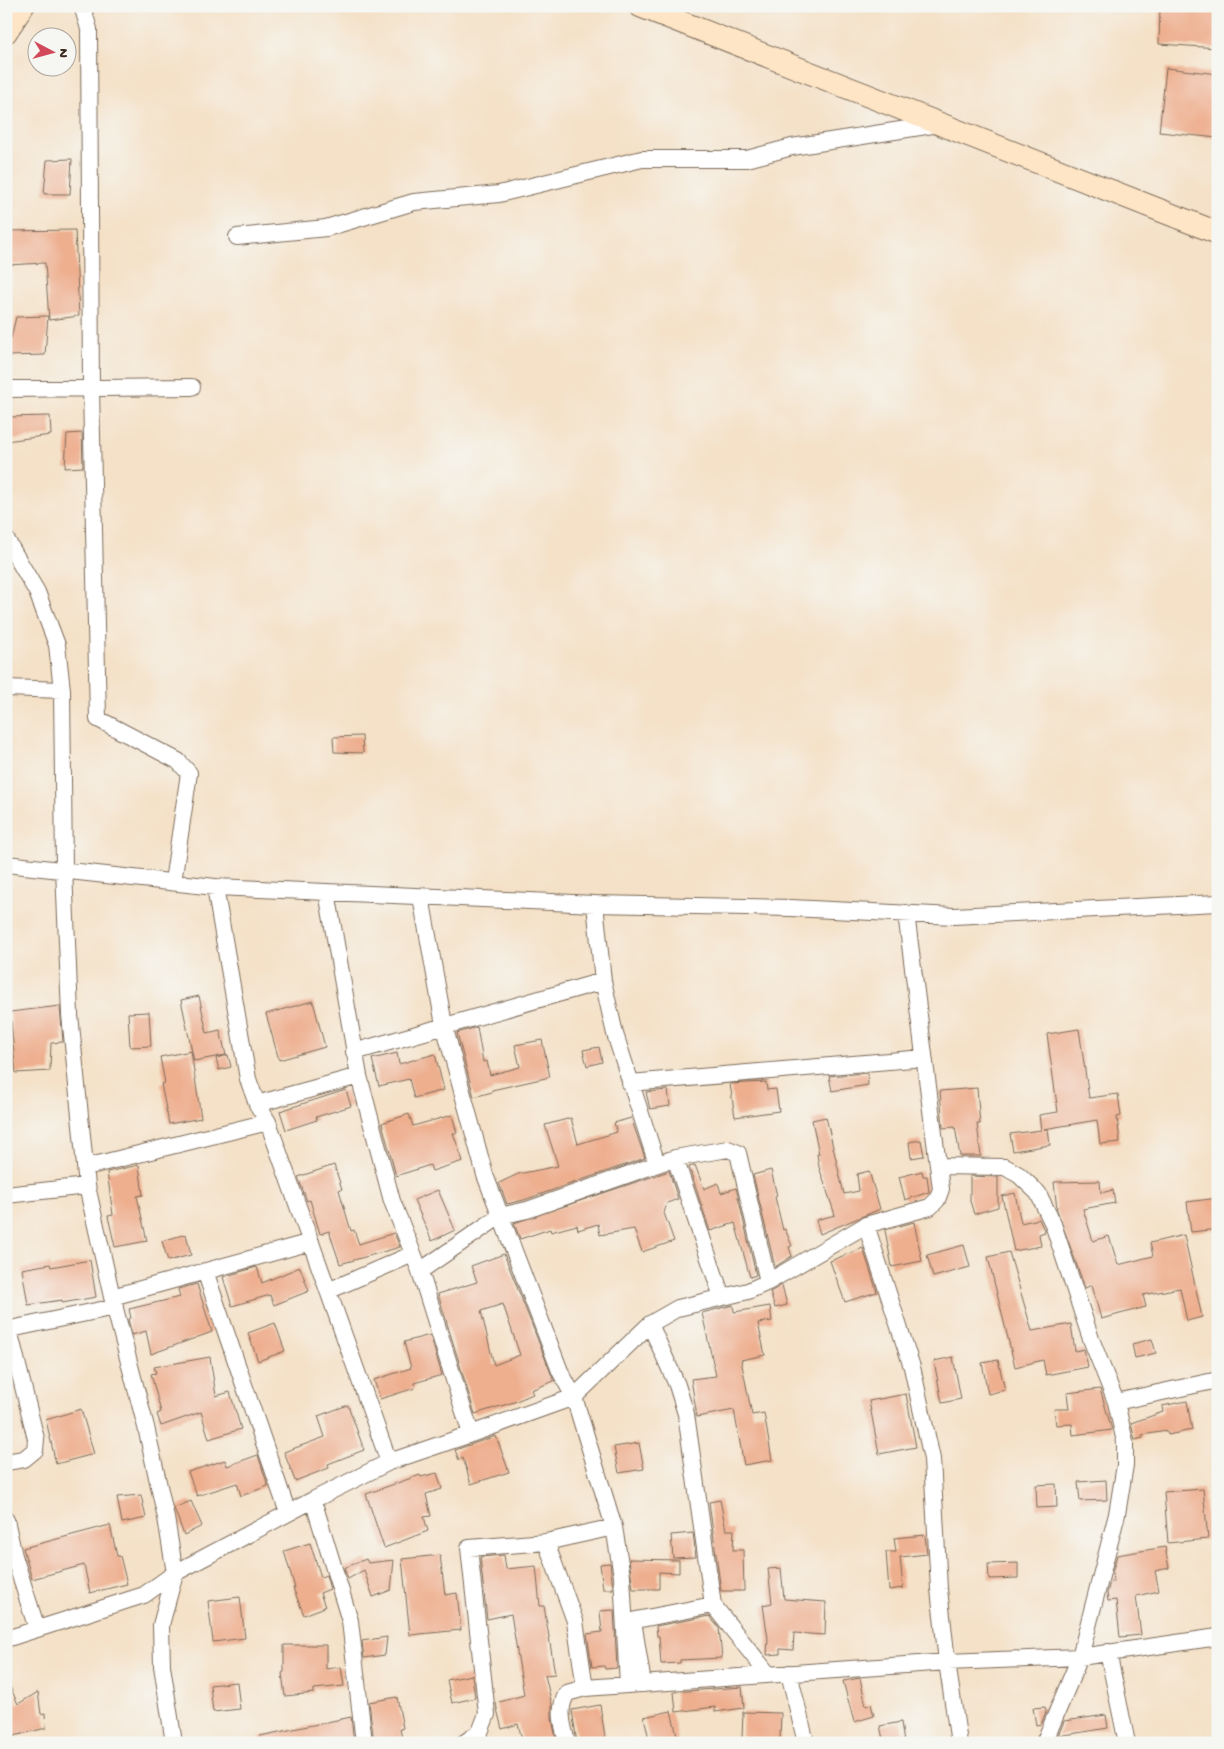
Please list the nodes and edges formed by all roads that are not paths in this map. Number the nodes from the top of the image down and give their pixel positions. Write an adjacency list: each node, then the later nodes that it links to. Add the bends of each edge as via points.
1 (23, 6): 4 (main road)
2 (82, 6): 9 (street, via 89,29)
3 (640, 6): 5 (main road)
4 (6, 32)
5 (942, 124): 6 (main road); 7 (street, via 792,147 747,159 642,159 499,194 414,202 326,228)
6 (1218, 233)
7 (237, 237)
8 (192, 387): 9 (street)
9 (91, 388): 10 (street); 16 (street, via 98,719 178,761 189,773)
10 (6, 389)
11 (6, 539): 13 (street, via 37,592 57,645)
12 (6, 688): 13 (street)
13 (62, 690): 15 (street)
14 (6, 864): 15 (street)
15 (64, 869): 16 (street); 34 (street, via 70,1015)
16 (173, 882): 17 (street)
17 (215, 887): 18 (street); 29 (street, via 248,1079)
18 (327, 892): 19 (street); 25 (street)
19 (421, 897): 21 (street); 24 (street)
20 (1218, 903): 22 (street, via 954,916)
21 (595, 904): 22 (street); 23 (street)
22 (906, 913): 26 (street)
23 (603, 981): 24 (street); 28 (street)
24 (444, 1026): 25 (street); 37 (street, via 485,1175)
25 (354, 1052): 27 (street)
26 (924, 1058): 28 (street); 33 (street)
27 (359, 1076): 29 (street); 40 (street, via 392,1200)
28 (630, 1083): 32 (street)
29 (257, 1104): 30 (street)
30 (268, 1122): 34 (street); 39 (street)
31 (675, 1158): 32 (street); 43 (street, via 728,1149 738,1153); 45 (street)
32 (657, 1164): 37 (street, via 527,1210)
33 (938, 1166): 38 (street, via 941,1189 930,1207); 51 (street, via 1005,1167 1038,1193 1053,1224 1091,1339)
34 (86, 1167): 35 (street)
35 (87, 1186): 36 (street); 46 (street)
36 (6, 1195)
37 (500, 1216): 42 (street); 50 (street, via 560,1371)
38 (866, 1225): 43 (street); 67 (street, via 912,1368 932,1459)
39 (311, 1242): 41 (street); 44 (street)
40 (414, 1254): 42 (street); 44 (street)
41 (205, 1271): 46 (street); 56 (street)
42 (420, 1271): 52 (street)
43 (768, 1282): 45 (street)
44 (328, 1291): 54 (street)
45 (722, 1297): 47 (street, via 678,1308)
46 (113, 1302): 48 (street); 60 (street, via 146,1427)
47 (650, 1324): 50 (street); 61 (street, via 686,1414)
48 (8, 1330): 53 (street, via 36,1439 35,1450 30,1455)
49 (1218, 1380): 51 (street)
50 (574, 1397): 52 (street); 58 (street)
51 (1116, 1402): 66 (street, via 1125,1442 1125,1466 1117,1514)
52 (471, 1434): 54 (street)
53 (6, 1462)
54 (389, 1462): 55 (street)
55 (313, 1500): 56 (street); 73 (street, via 350,1621)
56 (288, 1513): 60 (street)
57 (6, 1520): 62 (street)
58 (614, 1527): 59 (street); 70 (street)
59 (546, 1542): 71 (street, via 575,1621); 74 (street, via 469,1548 487,1714 480,1732)
60 (175, 1573): 62 (street, via 144,1595); 72 (street, via 161,1625 162,1666)
61 (713, 1605): 69 (street); 70 (street, via 636,1620)
62 (37, 1629): 64 (street)
63 (1218, 1637): 65 (street)
64 (6, 1639)
65 (1108, 1652): 66 (street); 79 (street)
66 (1080, 1657): 67 (street); 78 (street)
67 (946, 1662): 68 (street); 77 (street)
68 (789, 1672): 69 (street); 76 (street)
69 (768, 1674): 70 (street)
70 (636, 1684): 71 (street)
71 (585, 1688): 75 (street, via 566,1694 562,1701 560,1710)
72 (174, 1743)
73 (364, 1743)
74 (464, 1743)
75 (567, 1743)
76 (806, 1743)
77 (960, 1743)
78 (1044, 1743)
79 (1127, 1743)

